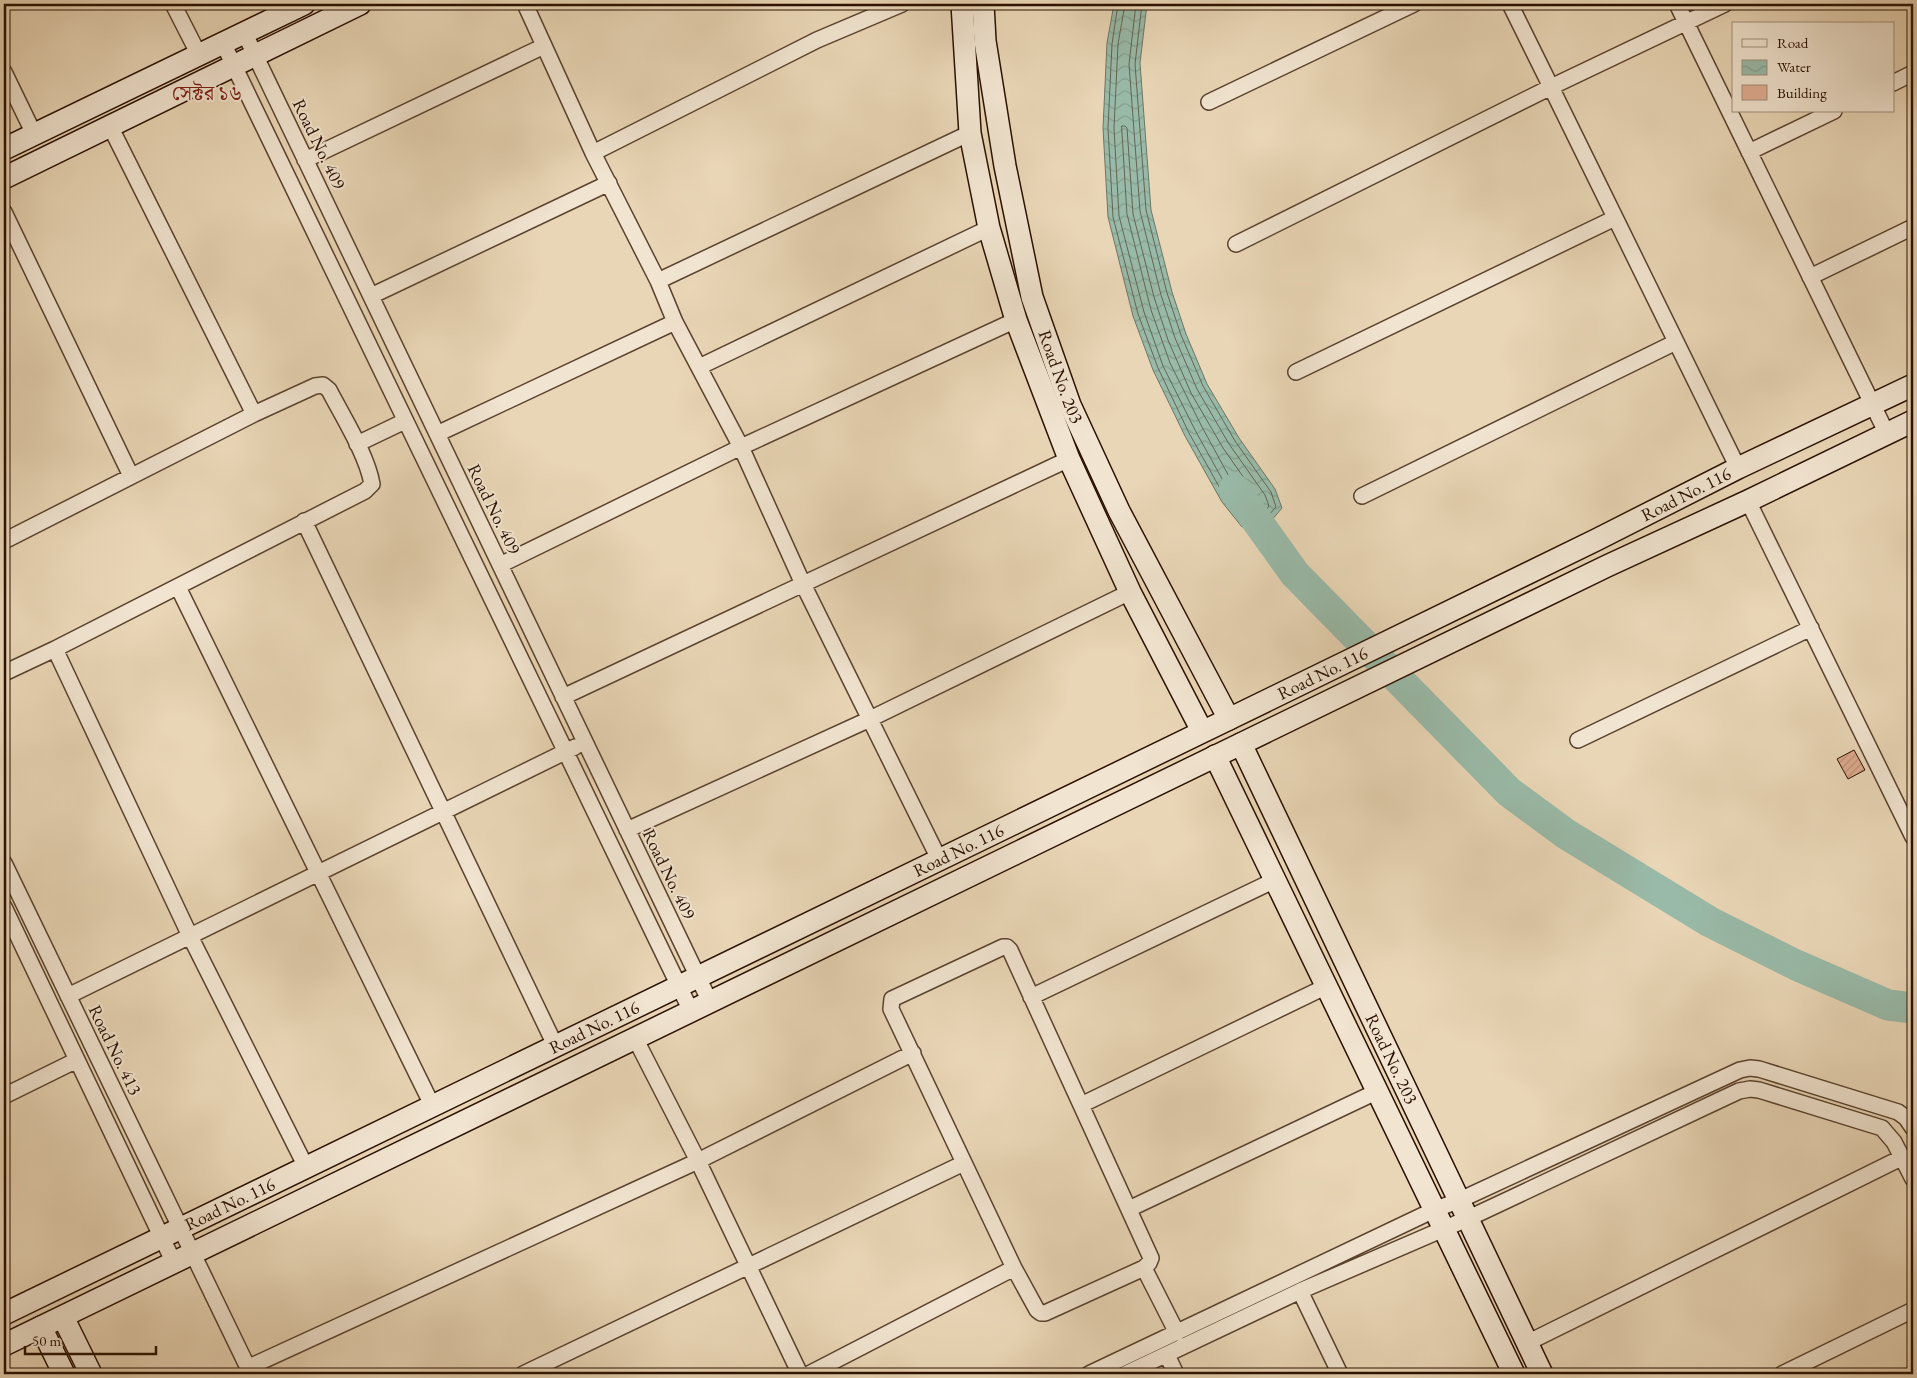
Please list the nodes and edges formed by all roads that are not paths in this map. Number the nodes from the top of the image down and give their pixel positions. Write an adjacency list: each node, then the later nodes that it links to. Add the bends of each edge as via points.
1 (173, 4): 16 (street)
2 (304, 4): 13 (street)
3 (360, 4): 17 (street)
4 (525, 4): 15 (street)
5 (902, 4): 30 (street, via 817,40)
6 (962, 4): 26 (street)
7 (983, 4): 72 (street, Road No. 203, via 985,41 1005,166 1032,298 1070,405 1119,511)
8 (1414, 4): 23 (street)
9 (1510, 4): 22 (street)
10 (1677, 4): 12 (street)
11 (1725, 4): 12 (street)
12 (1686, 22): 22 (street); 29 (street)
13 (244, 32): 14 (street); 17 (street, Road No. 409)
14 (223, 43): 16 (street); 18 (street, Road No. 409)
15 (544, 46): 30 (street); 31 (street)
16 (198, 55): 27 (street)
17 (255, 55): 18 (street); 31 (street, Road No. 409)
18 (234, 66): 25 (street); 50 (street, Road No. 409)
19 (4, 72): 27 (street)
20 (1913, 73): 21 (street)
21 (1894, 82)
22 (1551, 87): 35 (street); 38 (street)
23 (1209, 102)
24 (1832, 112): 29 (street)
25 (110, 126): 32 (street); 49 (street)
26 (970, 133): 37 (street); 40 (street)
27 (34, 134): 28 (street)
28 (4, 149)
29 (1749, 152): 39 (street)
30 (593, 153): 33 (street)
31 (305, 160): 41 (street, Road No. 409)
32 (4, 178)
33 (609, 183): 40 (street); 41 (street)
34 (4, 212): 58 (street)
35 (1615, 218): 44 (street); 46 (street)
36 (1913, 227): 39 (street)
37 (989, 228): 42 (street); 45 (street)
38 (1236, 244)
39 (1810, 277): 48 (street)
40 (658, 281): 43 (street)
41 (371, 296): 52 (street, Road No. 409)
42 (1016, 320): 55 (street); 56 (street)
43 (675, 322): 45 (street); 52 (street)
44 (1676, 342): 57 (street); 59 (street)
45 (699, 367): 55 (street)
46 (1296, 372)
47 (1913, 385): 48 (street, Road No. 116)
48 (1873, 405): 53 (street); 57 (street, Road No. 116)
49 (254, 414): 54 (street, via 323,385 329,390); 58 (street)
50 (405, 420): 54 (street); 77 (street, Road No. 409)
51 (1913, 421): 53 (street, Road No. 116)
52 (437, 434): 63 (street, Road No. 409)
53 (1887, 434): 60 (street, Road No. 116)
54 (357, 444): 61 (street, via 372,484)
55 (742, 447): 63 (street); 64 (street)
56 (1069, 459): 64 (street); 66 (street)
57 (1738, 468): 72 (street, Road No. 116)
58 (131, 476): 62 (street)
59 (1362, 496)
60 (1748, 502): 67 (street); 76 (street, Road No. 116, via 1607,566)
61 (304, 521): 65 (street); 79 (street)
62 (4, 541)
63 (500, 565): 70 (street, Road No. 409)
64 (803, 584): 70 (street); 71 (street)
65 (178, 587): 68 (street); 84 (street)
66 (1130, 592): 71 (street); 73 (street)
67 (1811, 628): 74 (street); 81 (street)
68 (55, 649): 69 (street); 87 (street)
69 (4, 673)
70 (563, 697): 75 (street, Road No. 409)
71 (870, 719): 80 (street); 82 (street)
72 (1229, 719): 73 (street, Road No. 116)
73 (1202, 731): 82 (street, Road No. 116)
74 (1578, 740)
75 (585, 742): 77 (street); 80 (street, Road No. 409)
76 (1241, 744): 78 (street, Road No. 116); 108 (street, Road No. 203)
77 (566, 752): 79 (street); 88 (street, Road No. 409)
78 (1215, 756): 85 (street, Road No. 203); 92 (street, Road No. 116)
79 (443, 812): 84 (street); 94 (street)
80 (627, 830): 88 (street, Road No. 409)
81 (1913, 837)
82 (939, 859): 88 (street, Road No. 116)
83 (4, 863): 90 (street, Road No. 413)
84 (318, 873): 87 (street); 99 (street)
85 (1275, 880): 89 (street, Road No. 203); 91 (street)
86 (4, 907): 96 (street, Road No. 413)
87 (190, 936): 90 (street); 105 (street)
88 (688, 981): 92 (street, Road No. 409); 92 (street, Road No. 409); 94 (street, Road No. 116)
89 (1327, 986): 97 (street, Road No. 203); 100 (street)
90 (68, 996): 110 (street, Road No. 413)
91 (1032, 997): 95 (street, via 1010,950 1007,946 997,949 892,999 891,1009); 100 (street)
92 (701, 1007): 93 (street, Road No. 116)
93 (635, 1038): 103 (street); 111 (street, Road No. 116)
94 (556, 1046): 99 (street, Road No. 116)
95 (913, 1053): 103 (street); 104 (street)
96 (77, 1060): 98 (street); 110 (street, Road No. 413)
97 (1378, 1091): 107 (street); 109 (street, Road No. 203)
98 (4, 1096)
99 (432, 1105): 105 (street, Road No. 116)
100 (1081, 1105): 107 (street)
101 (1913, 1128): 108 (street, via 1898,1112 1750,1068 1740,1070)
102 (1903, 1158): 106 (street); 108 (street, via 1882,1128 1750,1088); 121 (street)
103 (698, 1161): 112 (street); 124 (street)
104 (964, 1163): 112 (street); 113 (street)
105 (306, 1167): 110 (street, Road No. 116)
106 (1913, 1179)
107 (1129, 1208): 114 (street, via 1151,1258)
108 (1464, 1209): 109 (street); 121 (street, Road No. 203)
109 (1438, 1219): 115 (street); 120 (street); 134 (street, Road No. 203)
110 (170, 1233): 111 (street, Road No. 413); 111 (street, Road No. 413); 117 (street, Road No. 116)
111 (183, 1258): 118 (street, Road No. 116); 124 (street)
112 (749, 1266): 127 (street); 128 (street)
113 (1014, 1268): 114 (street, via 1041,1313); 129 (street)
114 (1144, 1268): 120 (street)
115 (1300, 1291): 123 (street); 133 (street)
116 (1913, 1310): 136 (street)
117 (4, 1314)
118 (63, 1317): 119 (street, Road No. 116); 126 (street)
119 (41, 1327): 122 (street, Road No. 116); 125 (street)
120 (1176, 1333): 130 (street)
121 (1528, 1343): 135 (street, Road No. 203)
122 (4, 1346)
123 (1167, 1354): 131 (street); 132 (street)
124 (249, 1371)
125 (64, 1374)
126 (91, 1374)
127 (523, 1374)
128 (800, 1374)
129 (809, 1374)
130 (1089, 1374)
131 (1126, 1374)
132 (1176, 1374)
133 (1340, 1374)
134 (1514, 1374)
135 (1542, 1374)
136 (1782, 1374)

